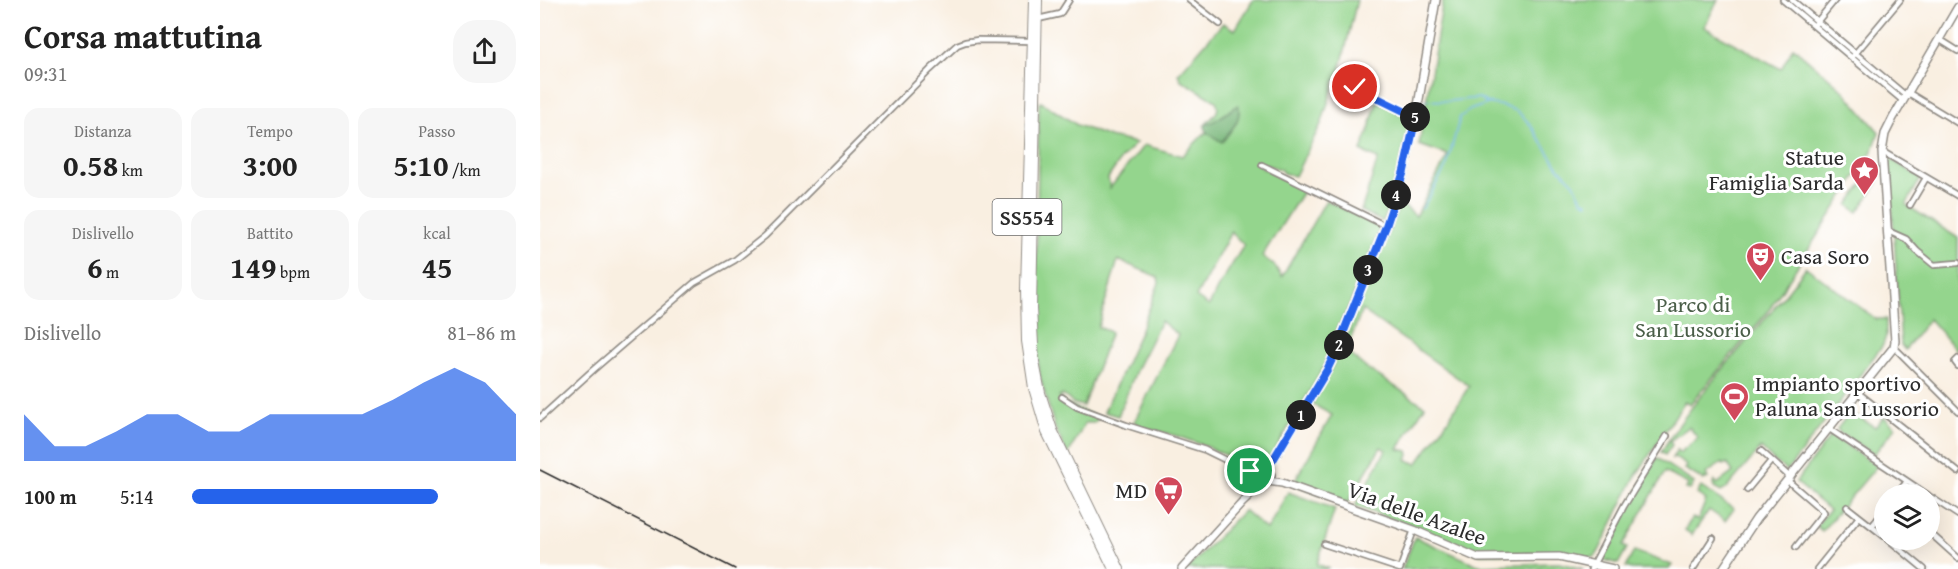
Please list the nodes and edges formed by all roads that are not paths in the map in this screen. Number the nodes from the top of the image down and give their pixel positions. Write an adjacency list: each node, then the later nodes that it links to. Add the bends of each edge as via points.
1 (1033, 0): 15 (main road, SS554)
2 (1038, 0): 11 (main road, SS554)
3 (1069, 0): 11 (street, via 1060,14)
4 (1189, 0): 12 (street)
5 (1436, 0): 20 (street)
6 (1783, 0): 13 (street)
7 (1792, 0): 13 (street)
8 (1835, 0): 13 (street)
9 (1900, 0): 17 (street)
10 (1958, 7): 14 (street)
11 (1038, 19): 63 (main road, SS554, via 1032,309 1035,362 1053,430)
12 (1220, 24)
13 (1816, 24): 17 (street)
14 (1939, 39): 16 (street); 19 (street)
15 (1032, 41): 36 (street, via 978,40 957,45 765,236 735,260 694,283); 62 (main road, SS554, via 1025,289 1026,341 1033,388 1046,432)
16 (1958, 51)
17 (1853, 56): 19 (street)
18 (1355, 87): 20 (street)
19 (1905, 96): 21 (street); 22 (street, via 1887,130)
20 (1416, 117): 27 (street)
21 (1958, 123)
22 (1882, 152): 24 (street); 28 (street)
23 (1262, 165): 27 (street)
24 (1926, 178): 25 (street); 26 (street)
25 (1958, 196)
26 (1910, 205)
27 (1386, 226): 42 (street, via 1327,370)
28 (1888, 231): 29 (street, via 1906,239 1934,265); 30 (street)
29 (1958, 263)
30 (1894, 347): 33 (street); 35 (street)
31 (1958, 359): 32 (street)
32 (1958, 366)
33 (1857, 392): 37 (street); 41 (street)
34 (1062, 397): 42 (street, via 1077,407 1205,450)
35 (1958, 411)
36 (540, 418)
37 (1828, 428): 43 (street); 44 (street)
38 (1667, 436): 61 (street)
39 (1761, 451): 40 (street)
40 (1772, 461): 43 (street); 47 (street)
41 (1958, 472)
42 (1265, 476): 54 (street, Via delle Azalee); 64 (street, via 1255,492)
43 (1790, 479): 58 (street, via 1824,512); 67 (street, via 1756,519)
44 (1907, 481): 45 (street); 46 (street)
45 (1905, 484)
46 (1912, 484)
47 (1748, 490)
48 (1940, 503): 50 (street)
49 (1847, 507): 51 (street)
50 (1958, 515)
51 (1859, 518): 53 (street); 68 (street)
52 (1874, 524): 53 (street)
53 (1872, 526)
54 (1414, 530): 57 (street, via 1400,569); 61 (street, Via delle Azalee, via 1478,558 1559,557)
55 (1713, 538): 66 (street)
56 (1940, 542): 60 (street)
57 (1324, 544)
58 (1796, 547)
59 (1901, 550): 69 (street)
60 (1958, 558)
61 (1593, 566): 65 (street, Via delle Azalee)
62 (1113, 569)
63 (1120, 569)
64 (1182, 569)
65 (1613, 569)
66 (1693, 569)
67 (1723, 569)
68 (1817, 569)
69 (1924, 569)

